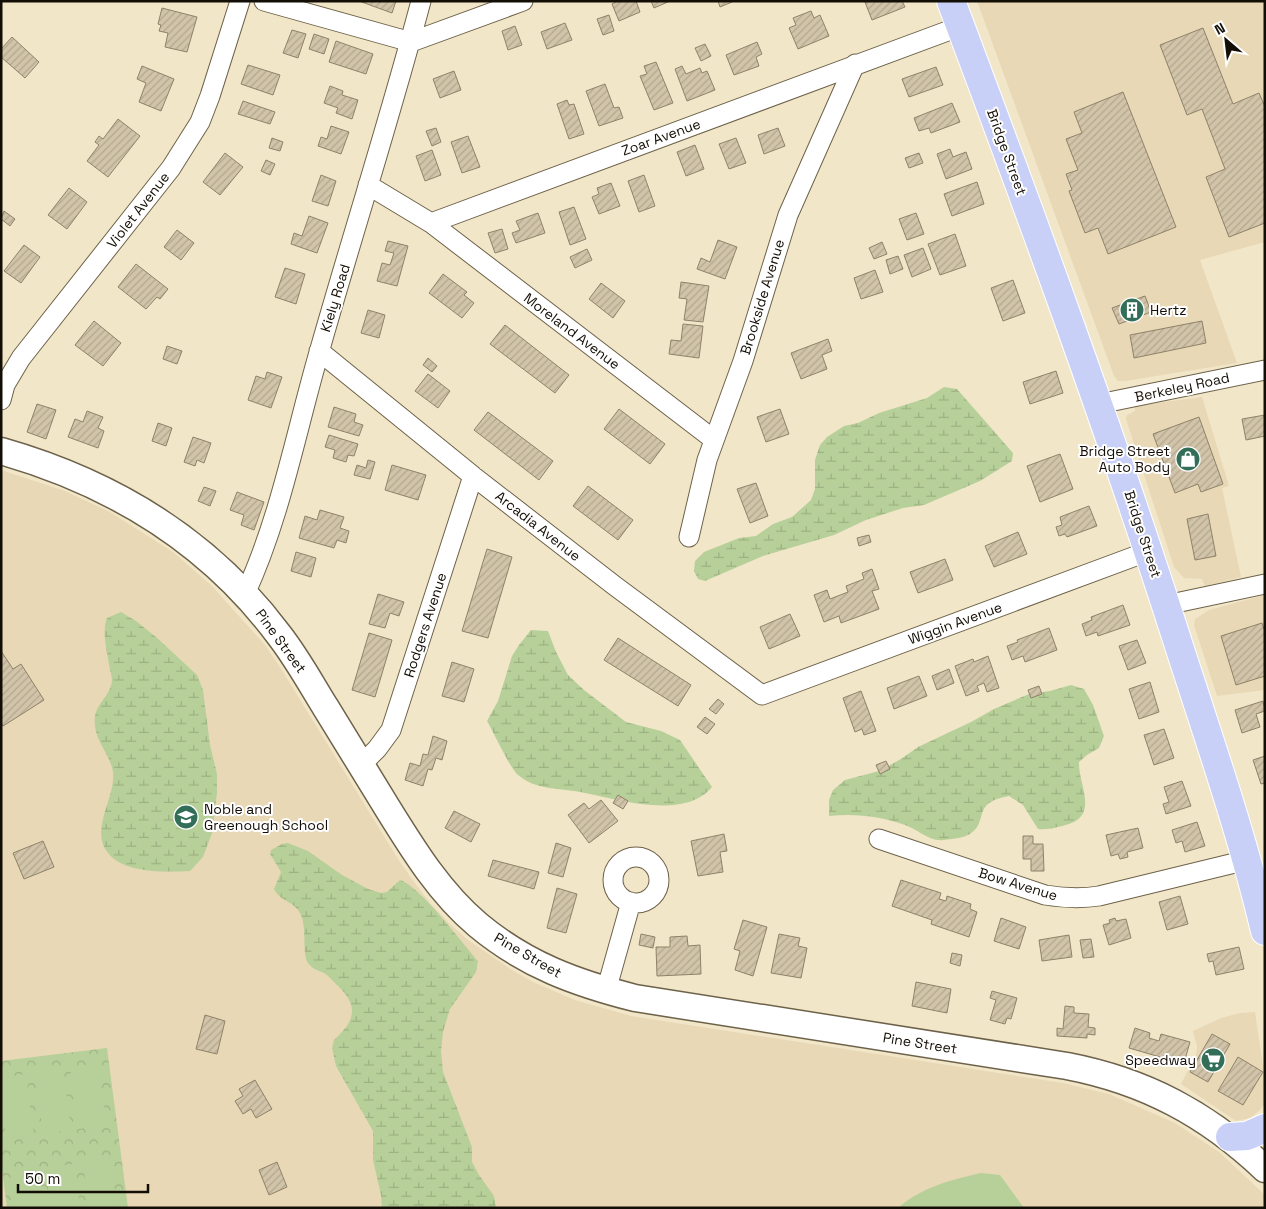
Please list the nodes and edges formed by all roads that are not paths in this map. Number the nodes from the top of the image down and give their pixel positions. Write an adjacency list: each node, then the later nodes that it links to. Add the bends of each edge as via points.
1 (240, 1): 12 (street, Violet Avenue, via 200,122 170,168 21,358 5,385)
2 (264, 1): 6 (street)
3 (421, 1): 6 (street, Kiely Road)
4 (523, 1): 6 (street)
5 (956, 14): 7 (street, Zoar Avenue); 13 (main road, Bridge Street)
6 (410, 42): 8 (street, Kiely Road)
7 (855, 64): 9 (street, Zoar Avenue); 14 (street, Brookside Avenue, via 788,215 743,361)
8 (368, 185): 9 (street); 10 (street, Kiely Road)
9 (431, 222): 14 (street, Moreland Avenue)
10 (319, 351): 16 (street, Arcadia Avenue); 20 (street, Kiely Road, via 276,514 258,566)
11 (1265, 370): 13 (street, Berkeley Road)
12 (1, 400)
13 (1099, 404): 18 (main road, Bridge Street)
14 (713, 439): 17 (street, Brookside Avenue)
15 (1, 451): 20 (street, Pine Street, via 72,475 140,509 204,554)
16 (474, 476): 22 (street, Arcadia Avenue, via 614,586); 23 (street, Rodgers Avenue, via 391,730)
17 (689, 537)
18 (1149, 551): 21 (main road, Bridge Street); 22 (street, Wiggin Avenue)
19 (1265, 584): 21 (street)
20 (244, 594): 23 (street, Pine Street, via 295,657)
21 (1166, 605): 25 (main road, Bridge Street)
22 (762, 695)
23 (361, 765): 28 (street, Pine Street, via 418,857 462,911 500,941 541,966)
24 (879, 839): 25 (street, Bow Avenue, via 1064,899 1099,896)
25 (1247, 860): 27 (main road, Bridge Street)
26 (631, 902): 28 (street)
27 (1265, 931)
28 (606, 991): 30 (street, Pine Street, via 643,1000 1092,1071 1115,1077 1183,1107)
29 (1265, 1128): 30 (main road, via 1247,1136)
30 (1230, 1138): 31 (street, Pine Street)
31 (1265, 1169)

